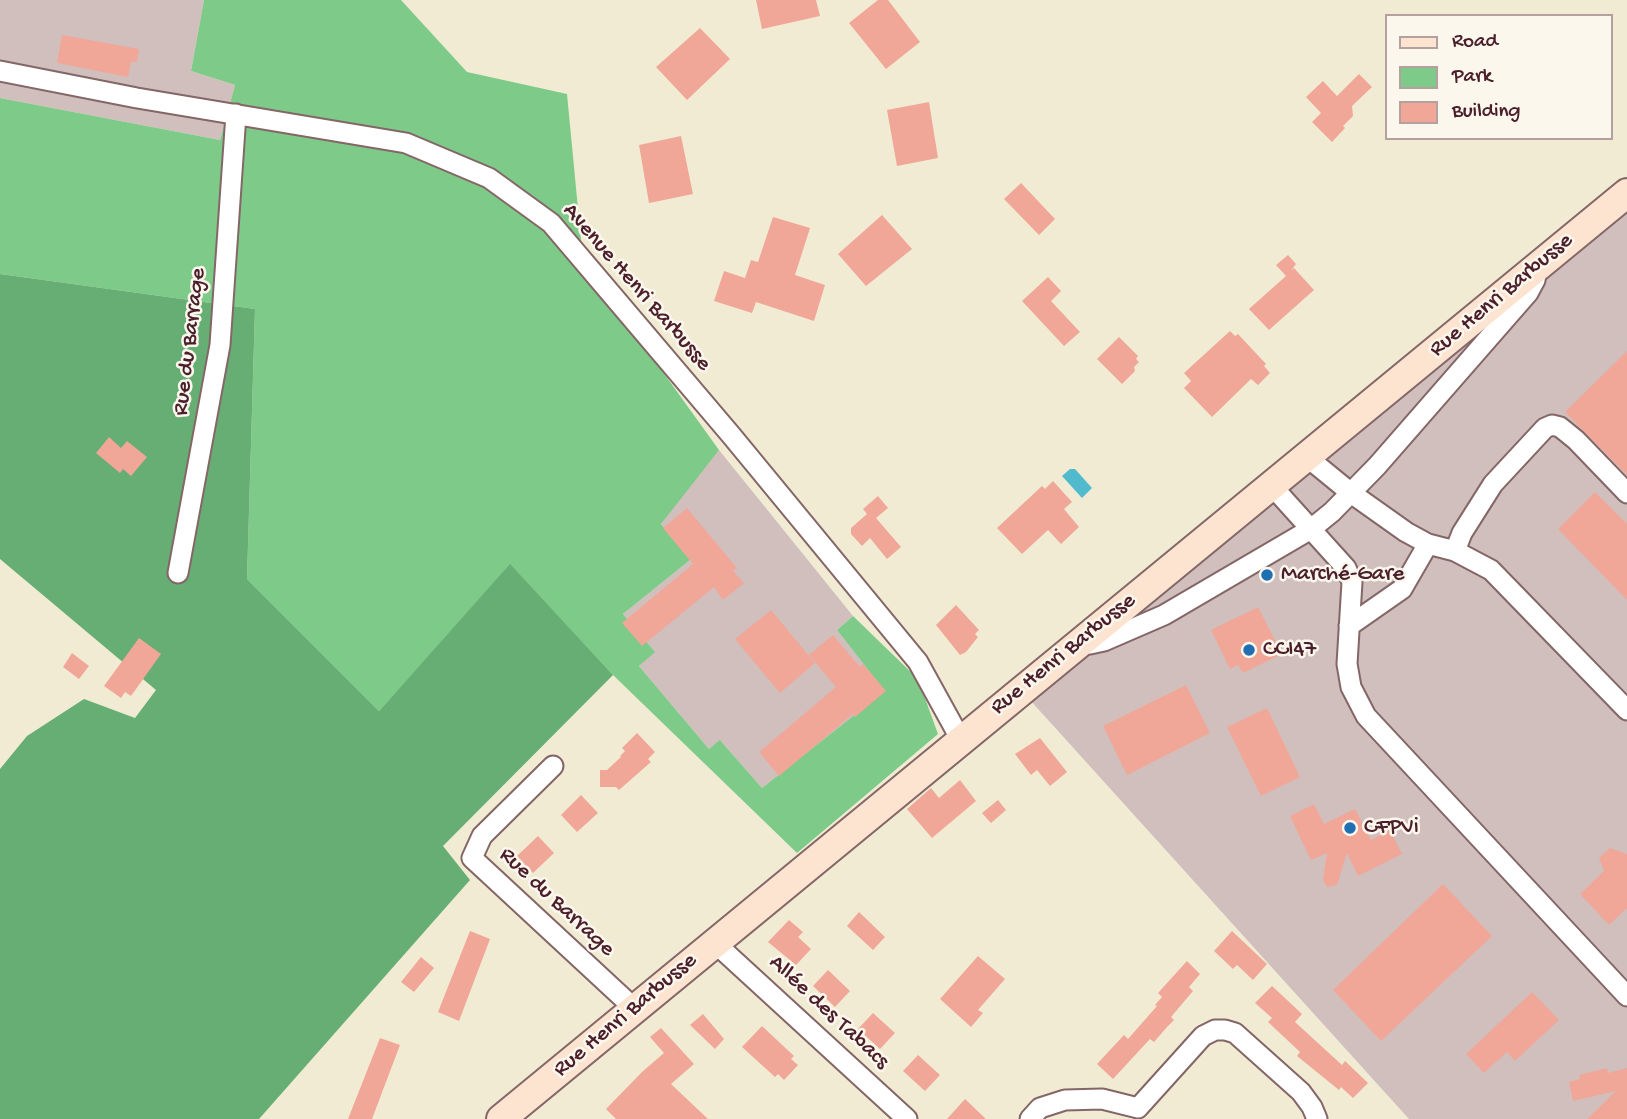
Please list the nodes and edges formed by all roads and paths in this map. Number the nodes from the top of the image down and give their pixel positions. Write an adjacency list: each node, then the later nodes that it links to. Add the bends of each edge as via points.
1 (0, 71): 2 (street, Avenue Henri Barbusse)
2 (236, 114): 12 (street, Rue du Barrage, via 220,345); 16 (street, Avenue Henri Barbusse, via 407,143 489,178 551,223 918,662)
3 (1627, 192): 4 (main road, Rue Henri Barbusse)
4 (1537, 267): 5 (main road, Rue Henri Barbusse); 7 (street, via 1528,293)
5 (1307, 457): 6 (main road, Rue Henri Barbusse); 7 (street)
6 (1272, 486): 9 (street); 14 (main road, Rue Henri Barbusse)
7 (1352, 493): 9 (street); 10 (street)
8 (1627, 493): 11 (street, via 1576,440 1552,425 1493,484)
9 (1311, 529): 13 (street, via 1346,568 1352,582); 14 (street, via 1164,615 1104,641 1090,644)
10 (1428, 544): 11 (street); 13 (street, via 1402,589)
11 (1455, 551): 15 (street, via 1491,570)
12 (178, 573)
13 (1349, 626): 19 (street, via 1351,687 1366,716)
14 (1084, 638): 16 (main road, Rue Henri Barbusse)
15 (1627, 710)
16 (961, 740): 18 (main road, Rue Henri Barbusse)
17 (553, 766): 20 (street, Rue du Barrage, via 482,836 472,858)
18 (715, 943): 20 (main road, Rue Henri Barbusse); 23 (street, Allée des Tabacs)
19 (1627, 996)
20 (636, 1010): 22 (main road, Rue Henri Barbusse)
21 (1140, 1113): 24 (street, via 1102,1099 1065,1100 1040,1108); 25 (street, via 1203,1036 1224,1030 1235,1033 1301,1092)
22 (501, 1119)
23 (907, 1119)
24 (1030, 1119)
25 (1317, 1119)

